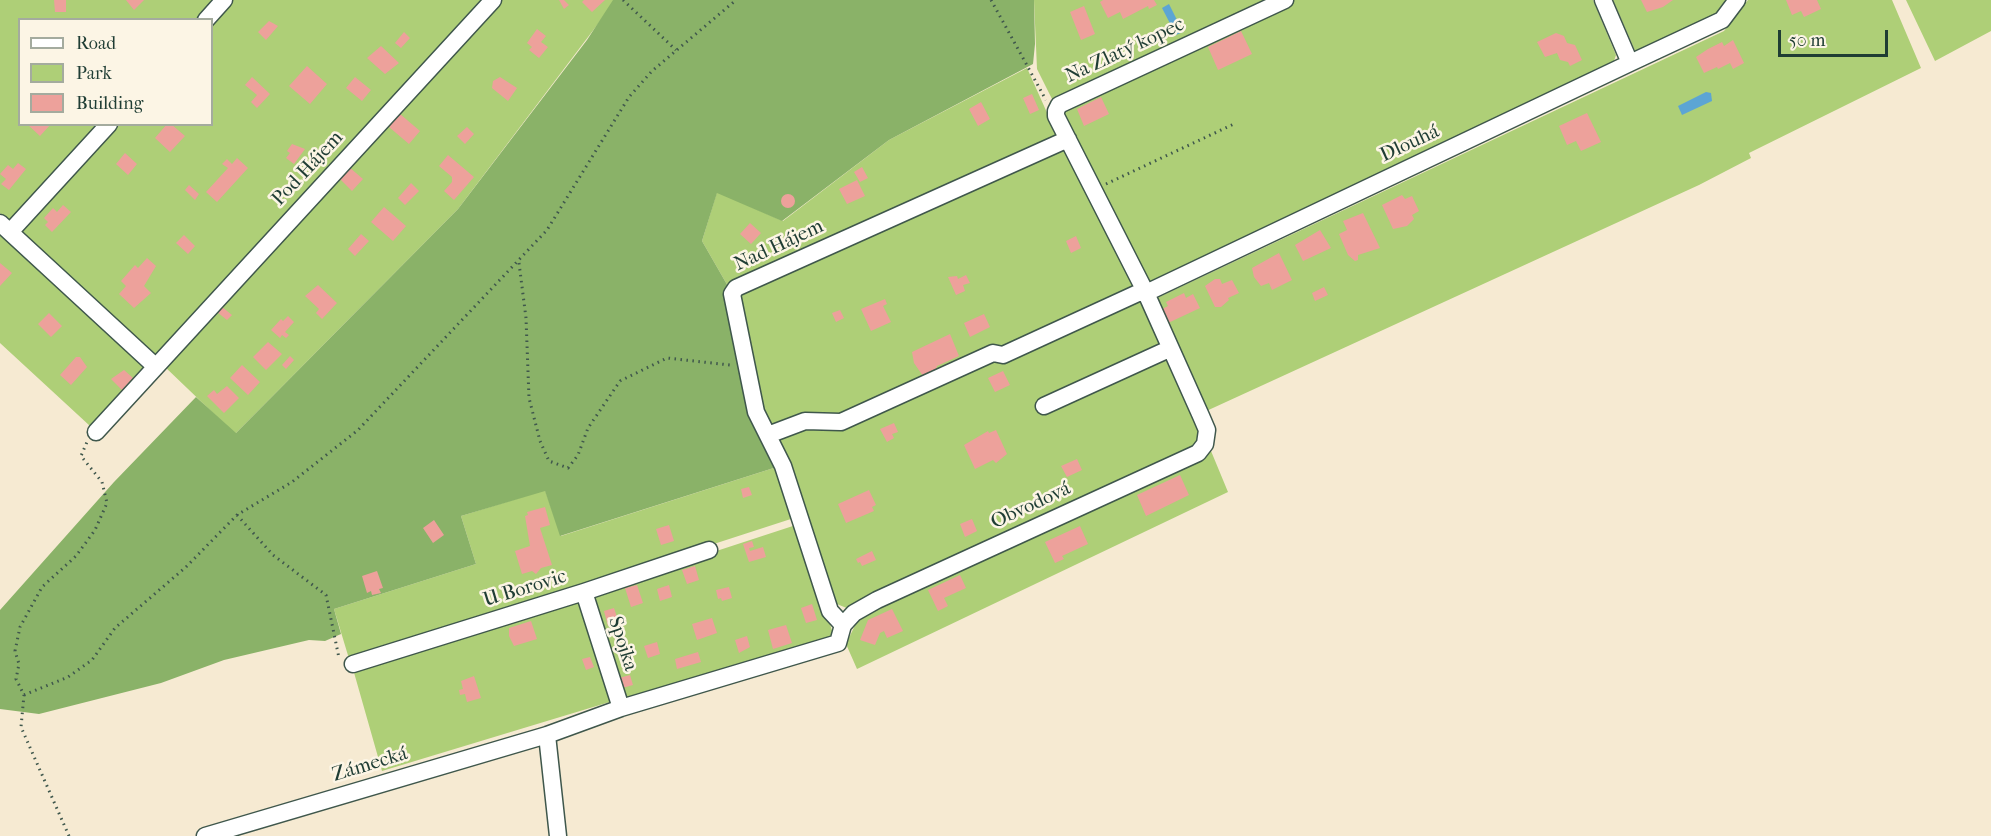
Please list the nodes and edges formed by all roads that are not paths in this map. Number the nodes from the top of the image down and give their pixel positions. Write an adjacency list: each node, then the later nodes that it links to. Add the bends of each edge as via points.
1 (224, 0): 6 (street)
2 (493, 0): 14 (street, Pod Hájem)
3 (1285, 0): 8 (street, Na Zlatý kopec, via 1059,105)
4 (1603, 0): 7 (street)
5 (1737, 0): 7 (street, Dlouhá, via 1722,20)
6 (208, 18)
7 (1630, 63): 12 (street, Dlouhá)
8 (1056, 114): 10 (street, Obvodová)
9 (107, 126): 11 (street)
10 (1068, 139): 12 (street, Obvodová); 17 (street, Nad Hájem, via 736,288 732,294 756,412)
11 (5, 227): 14 (street)
12 (1146, 293): 13 (street, Obvodová); 17 (street, Dlouhá, via 1138,292 1003,355 993,353 841,422 805,421)
13 (1169, 349): 15 (street); 20 (street, Obvodová, via 1207,430 1205,444 1198,453 877,600 854,613)
14 (155, 366): 16 (street, Pod Hájem)
15 (1044, 406)
16 (96, 432)
17 (768, 435): 20 (street, Nad Hájem, via 803,521 830,610)
18 (708, 550): 19 (street, U Borovic)
19 (584, 592): 21 (street, U Borovic); 22 (street, Spojka)
20 (843, 625): 22 (street, Obvodová, via 838,643)
21 (353, 664)
22 (621, 708): 23 (street, Obvodová)
23 (547, 735): 24 (street, Zámecká); 25 (street)
24 (205, 836)
25 (558, 836)

